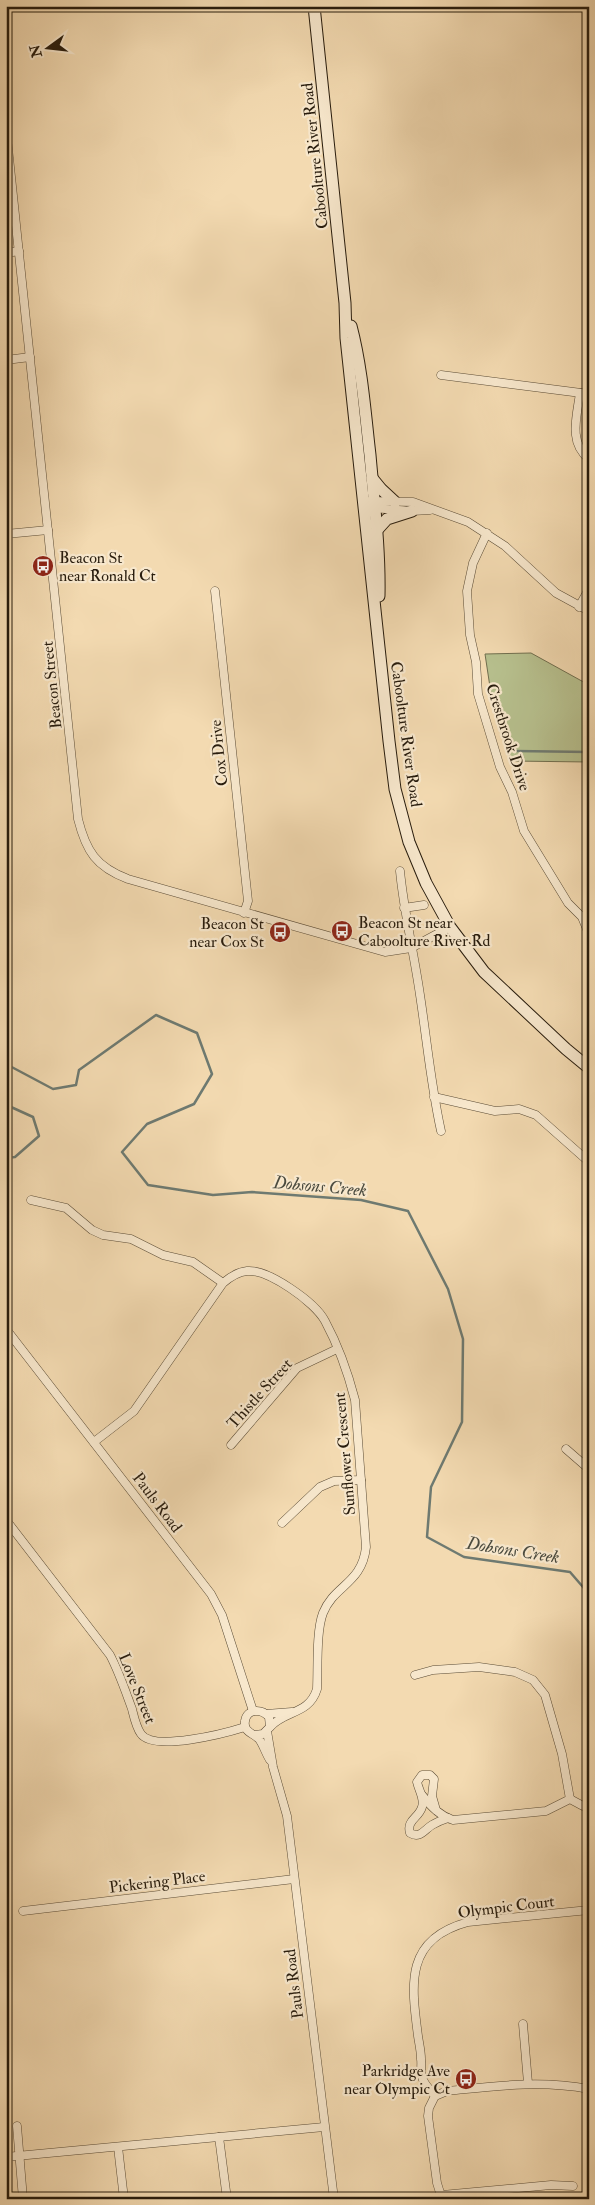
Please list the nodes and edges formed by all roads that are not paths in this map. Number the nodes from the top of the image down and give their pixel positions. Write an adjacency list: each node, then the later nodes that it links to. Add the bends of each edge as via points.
1 (314, 6): 5 (main road, Caboolture River Road)
2 (6, 129): 3 (street, Beacon Street)
3 (19, 251): 4 (street); 6 (street, Beacon Street)
4 (6, 252)
5 (345, 303): 12 (main road, Caboolture River Road, via 363,394); 14 (main road, Caboolture River Road, via 346,338)
6 (30, 357): 7 (street); 17 (street, Beacon Street)
7 (6, 360)
8 (441, 375): 9 (street)
9 (580, 393): 10 (street); 11 (street, via 575,440 582,454)
10 (589, 394)
11 (589, 459)
12 (372, 478): 13 (main road); 14 (main road, Caboolture River Road)
13 (395, 502): 14 (street); 15 (street, via 413,502)
14 (369, 505): 16 (street); 18 (main road, Caboolture River Road); 25 (main road, Caboolture River Road)
15 (432, 510): 16 (street); 19 (street, via 457,517)
16 (412, 511): 18 (main road, via 392,517)
17 (48, 530): 20 (street); 29 (street, Beacon Street, via 78,819 86,845 98,863 112,873)
18 (377, 530): 25 (main road, Caboolture River Road)
19 (487, 533): 23 (street, via 546,585); 30 (street, Crestbrook Drive, via 473,563 467,591 478,694 524,831 568,903)
20 (6, 534)
21 (589, 589): 23 (street)
22 (215, 591): 29 (street, Cox Drive, via 248,901)
23 (579, 607): 24 (street)
24 (589, 611)
25 (379, 636): 31 (main road, Caboolture River Road, via 395,790 419,868)
26 (400, 871): 28 (street)
27 (424, 906): 28 (street)
28 (404, 908): 33 (street)
29 (244, 913): 33 (street, Beacon Street, via 385,952)
30 (585, 915): 32 (street, Crestbrook Drive)
31 (450, 927): 33 (street, Beacon Street); 34 (main road, Caboolture River Road, via 484,972)
32 (589, 934)
33 (411, 948): 35 (street)
34 (589, 1068)
35 (434, 1097): 36 (street); 37 (street, via 495,1111 519,1109 536,1114)
36 (442, 1131)
37 (589, 1162)
38 (31, 1200): 39 (street, via 66,1208 103,1235 139,1242 163,1255 193,1262)
39 (223, 1283): 41 (street, Sunflower Crescent, via 234,1274 246,1271 268,1274 318,1311); 42 (street, Sunflower Crescent, via 134,1411)
40 (6, 1328): 42 (street, Pauls Road)
41 (337, 1349): 43 (street, Thistle Street, via 297,1368); 46 (street, Sunflower Crescent, via 355,1400)
42 (94, 1442): 50 (street, Pauls Road, via 210,1594 222,1615)
43 (231, 1446)
44 (566, 1449): 45 (street)
45 (589, 1469)
46 (361, 1480): 48 (street, via 334,1482 320,1487); 51 (street, Sunflower Crescent, via 365,1558 356,1575 324,1611 320,1623 317,1689 309,1704)
47 (6, 1520): 53 (street, Love Street, via 110,1655 138,1728 145,1738 156,1742 207,1737)
48 (282, 1524)
49 (415, 1675): 58 (street, via 433,1670 479,1667 515,1672 533,1680 544,1695 562,1754)
50 (253, 1711): 52 (street); 53 (street, via 245,1719)
51 (294, 1712): 52 (street); 54 (street, Sunflower Crescent)
52 (266, 1714): 54 (street, via 269,1717)
53 (245, 1726): 55 (street)
54 (268, 1729): 55 (street); 56 (street, Pauls Road)
55 (254, 1735): 56 (street, Pauls Road)
56 (273, 1767): 62 (street, Pauls Road, via 286,1816)
57 (422, 1795): 60 (street); 60 (street, via 418,1782 419,1777 426,1774 434,1779 432,1796); 61 (street, via 422,1807 409,1825 413,1835 420,1835 430,1826)
58 (570, 1800): 59 (street); 61 (street, via 546,1811 459,1820)
59 (589, 1806)
60 (436, 1810): 61 (street)
61 (448, 1818)
62 (294, 1879): 64 (street, Pickering Place); 70 (street, Pauls Road)
63 (589, 1910): 68 (street, Olympic Court, via 468,1922 452,1926 426,1947 418,1960 413,1994 422,2077)
64 (23, 1911)
65 (523, 2024): 66 (street)
66 (528, 2083): 67 (street); 68 (street, via 446,2091)
67 (589, 2089)
68 (435, 2096): 76 (street, via 428,2116)
69 (17, 2126): 73 (street)
70 (324, 2126): 71 (street); 80 (street, Pauls Road)
71 (219, 2137): 72 (street); 79 (street)
72 (118, 2147): 73 (street); 78 (street)
73 (19, 2156): 74 (street); 77 (street)
74 (6, 2157)
75 (573, 2186): 76 (street, via 551,2185)
76 (442, 2197)
77 (23, 2199)
78 (124, 2199)
79 (227, 2199)
80 (334, 2199)

